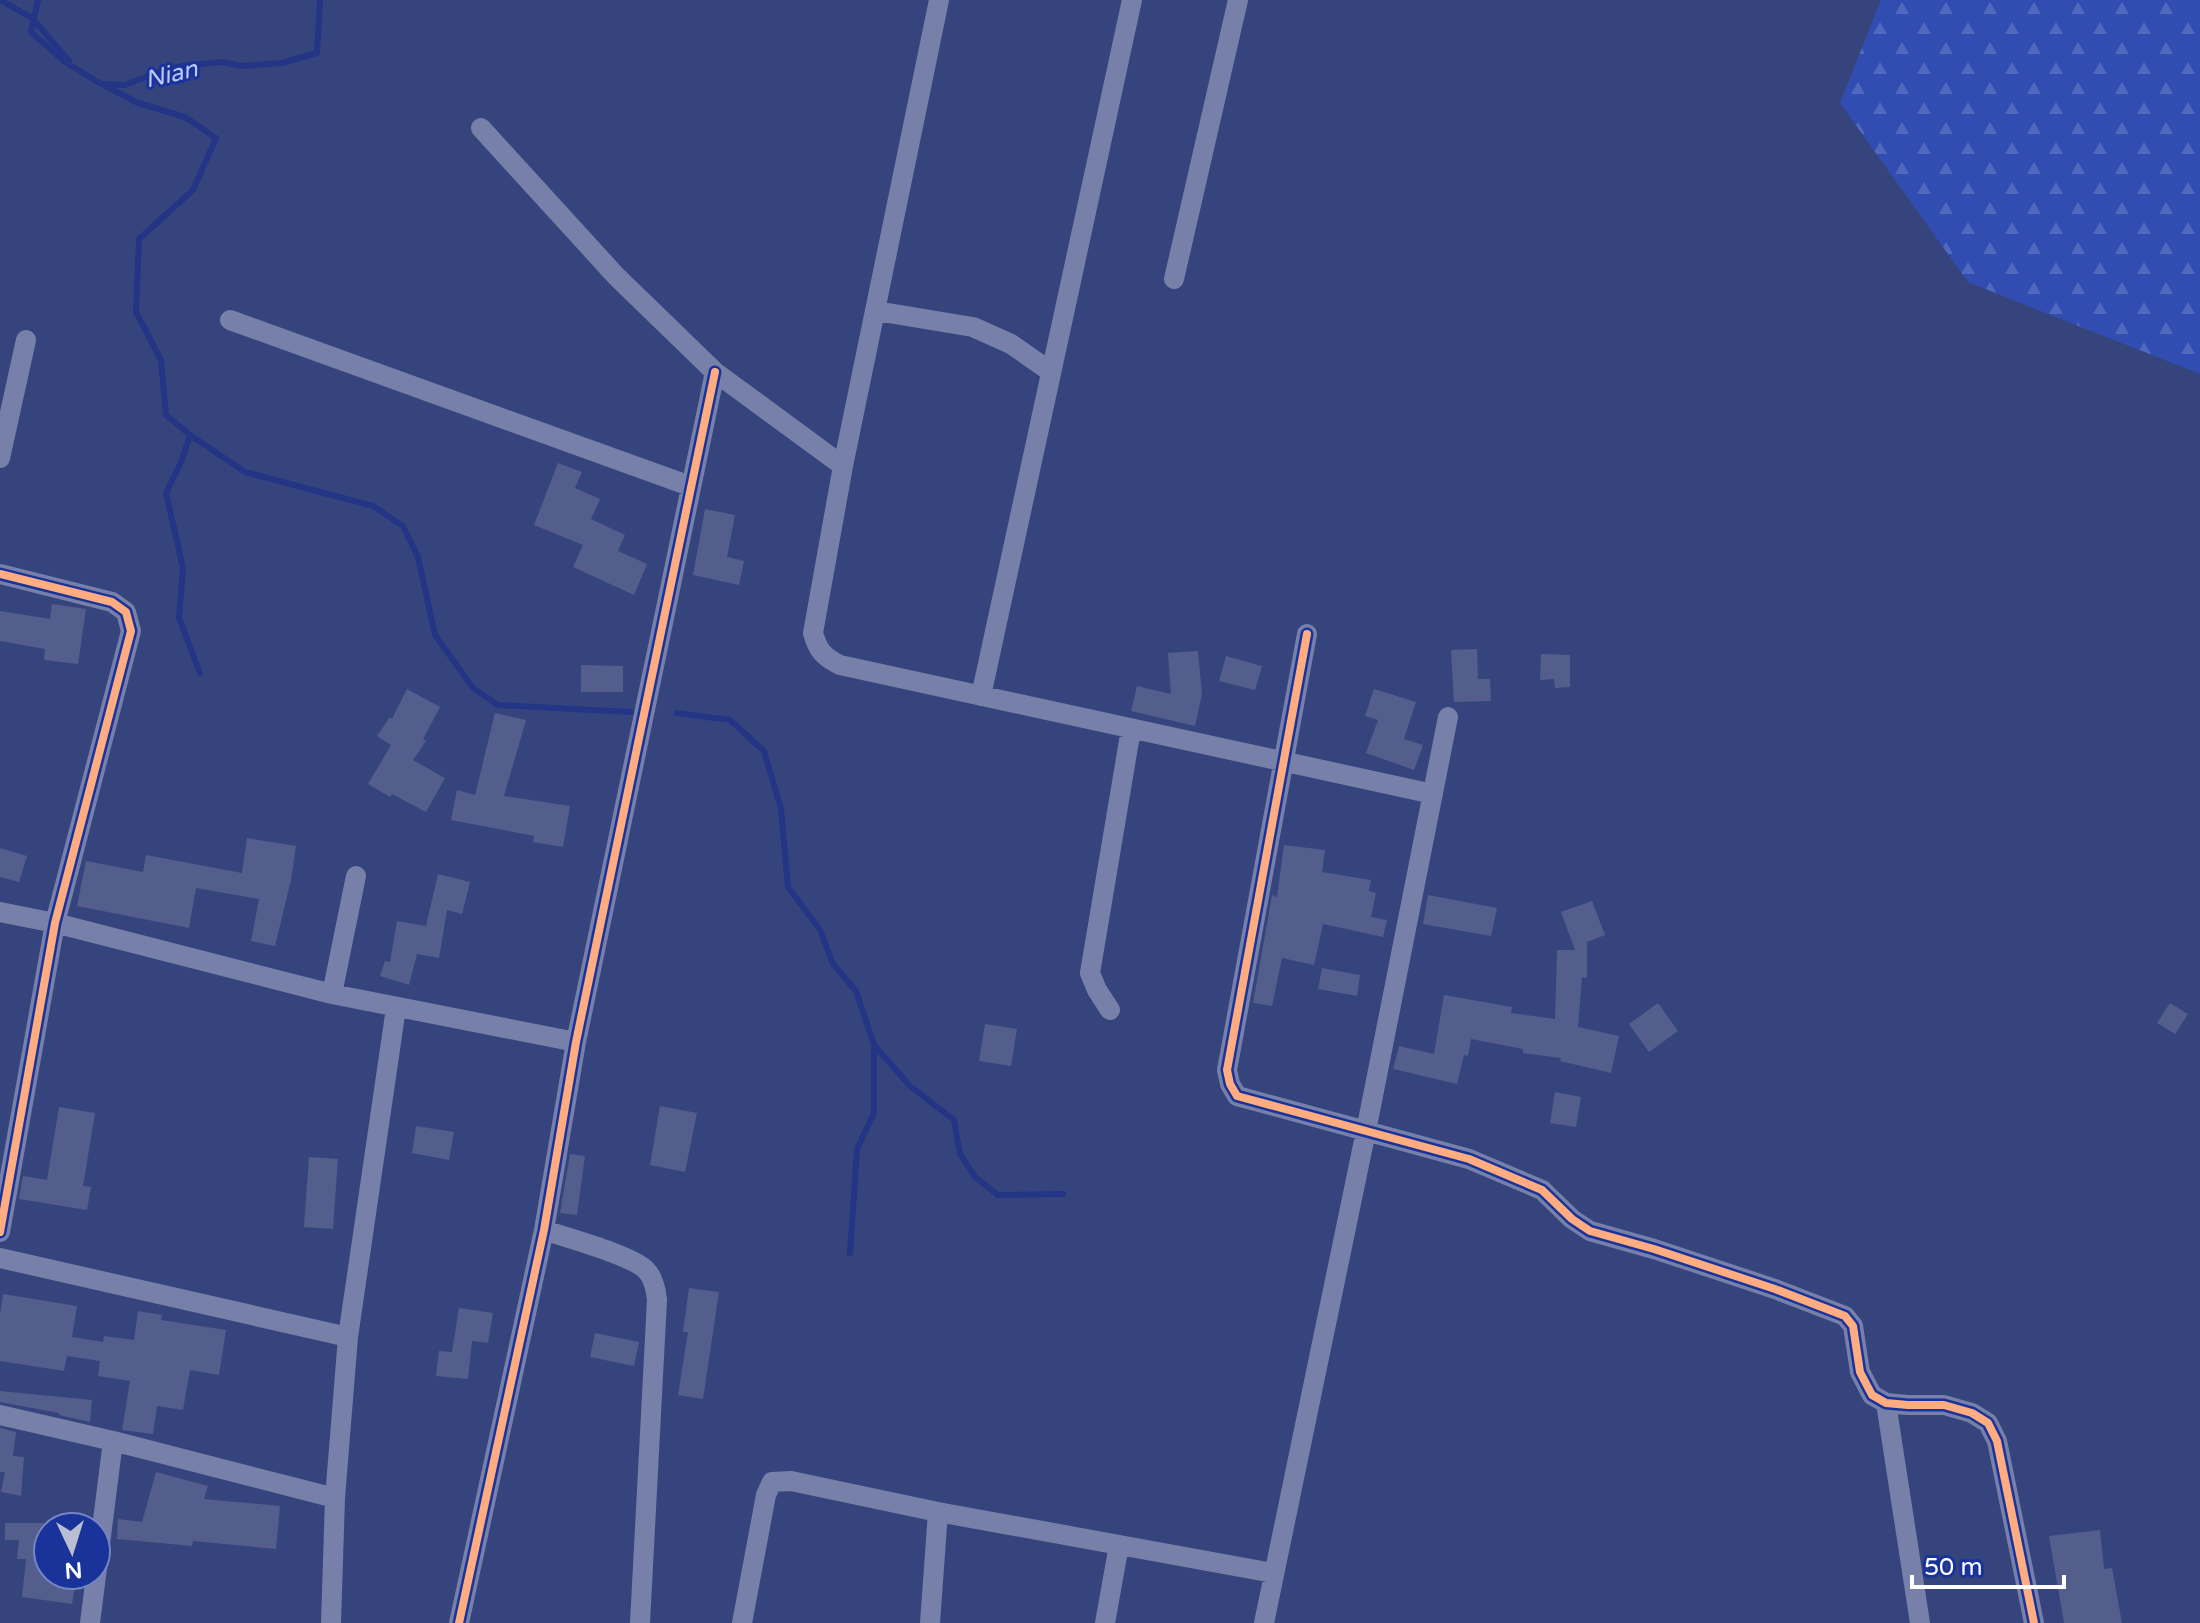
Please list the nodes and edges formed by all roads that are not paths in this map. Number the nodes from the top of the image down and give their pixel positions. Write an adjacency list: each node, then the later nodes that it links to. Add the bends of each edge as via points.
1 (939, 0): 6 (street)
2 (1132, 0): 10 (street)
3 (1238, 0): 5 (street)
4 (481, 128): 9 (street, via 616,276)
5 (1174, 279)
6 (876, 311): 10 (street, via 973,327 1011,344); 12 (street)
7 (230, 320): 13 (street)
8 (26, 340): 11 (street)
9 (715, 372): 12 (street); 13 (street)
10 (1051, 372): 16 (street)
11 (0, 458)
12 (843, 466): 16 (street, via 813,633 818,650 840,665)
13 (690, 486): 27 (street)
14 (0, 574): 23 (street, via 112,602 126,612 131,631)
15 (1307, 634): 19 (street)
16 (981, 696): 18 (street)
17 (1448, 717): 20 (street)
18 (1131, 729): 19 (street); 26 (street, via 1090,973)
19 (1282, 761): 20 (street); 28 (street, via 1227,1070 1230,1084 1237,1096)
20 (1433, 794): 28 (street)
21 (356, 876): 24 (street)
22 (0, 912): 23 (street)
23 (55, 923): 24 (street); 30 (street)
24 (332, 994): 25 (street)
25 (396, 1008): 27 (street); 32 (street)
26 (1110, 1010)
27 (576, 1042): 29 (street)
28 (1366, 1131): 33 (street, via 1469,1159 1520,1180 1542,1190 1590,1231 1845,1316 1853,1326 1860,1372 1872,1395); 39 (street)
29 (544, 1230): 42 (street); 43 (street, via 630,1261 646,1270 655,1285)
30 (0, 1232)
31 (0, 1258): 32 (street)
32 (348, 1337): 36 (street)
33 (1886, 1403): 48 (street); 49 (street, via 1944,1405 1988,1423 1997,1441)
34 (0, 1415): 35 (street)
35 (113, 1441): 36 (street); 40 (street)
36 (335, 1498): 41 (street)
37 (938, 1512): 38 (street); 44 (street, via 791,1481 772,1482); 45 (street)
38 (1119, 1545): 39 (street); 46 (street)
39 (1273, 1573): 47 (street)
40 (90, 1623)
41 (331, 1623)
42 (459, 1623)
43 (640, 1623)
44 (742, 1623)
45 (930, 1623)
46 (1105, 1623)
47 (1264, 1623)
48 (1920, 1623)
49 (2034, 1623)

